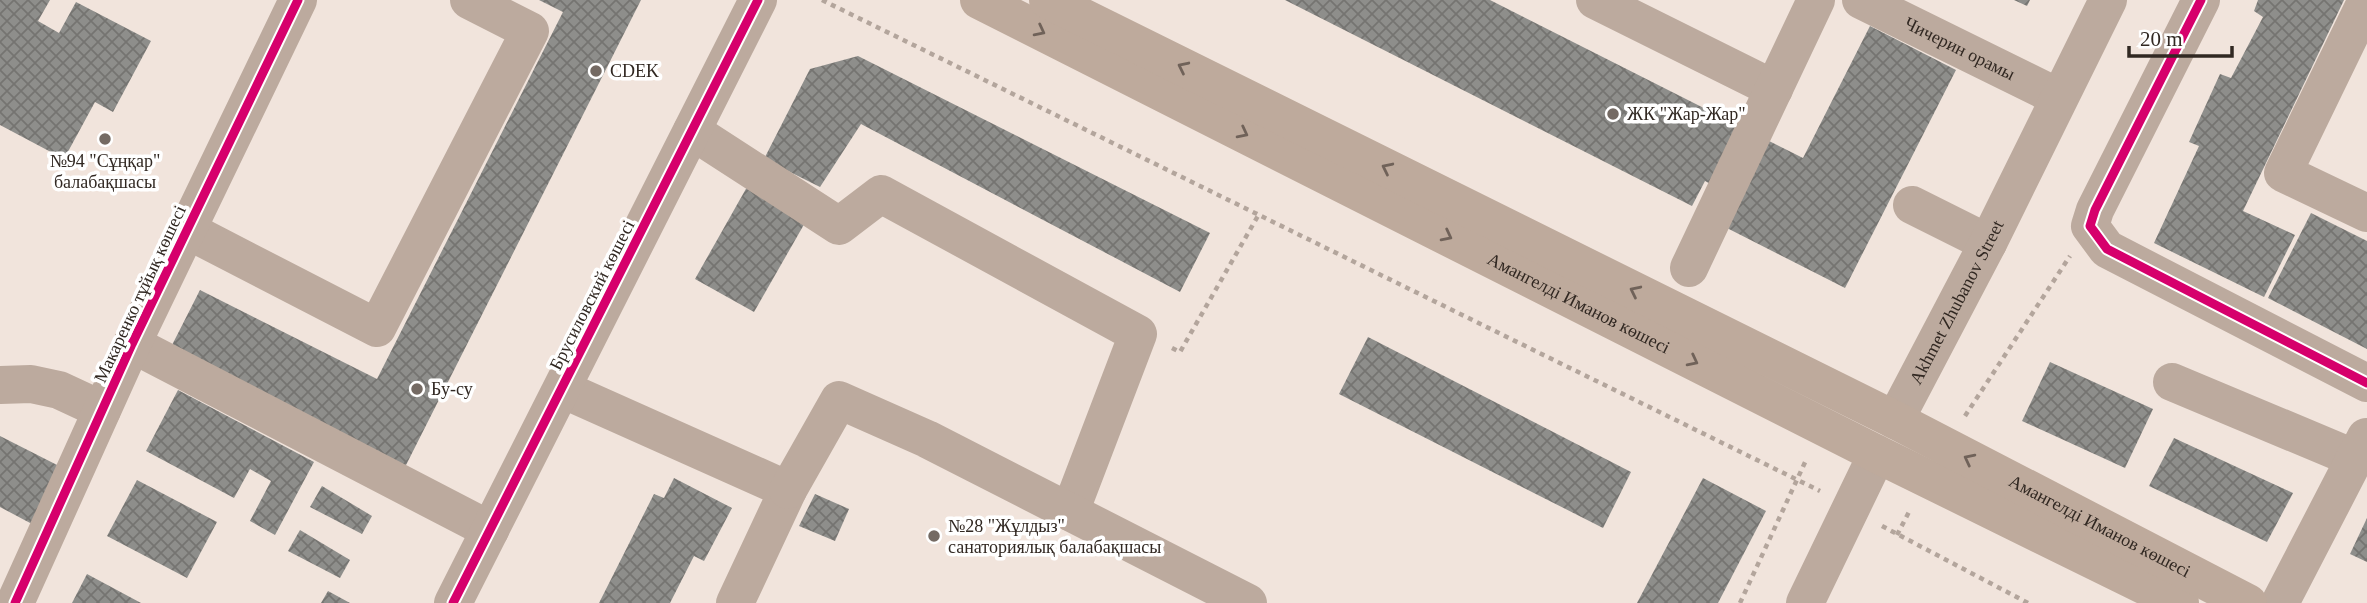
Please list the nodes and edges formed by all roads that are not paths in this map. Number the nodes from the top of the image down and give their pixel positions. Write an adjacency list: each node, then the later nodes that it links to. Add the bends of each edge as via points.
1 (298, 0): 17 (street, Макаренко тұйық көшесі)
2 (469, 0): 17 (street, via 530,32 377,328)
3 (758, 0): 14 (street, Брусиловский көшесі)
4 (979, 0): 28 (main road, Амангелді Иманов көшесі, one-way to 28)
5 (1048, 0): 26 (main road, Амангелді Иманов көшесі, one-way to 5)
6 (1595, 0): 12 (street)
7 (1816, 0): 12 (street)
8 (1861, 0): 13 (street, Чичерин орамы)
9 (2108, 0): 13 (street, Akhmet Zhubanov Street)
10 (2202, 0): 22 (street, via 2090,226 2106,249)
11 (2367, 0): 16 (street, via 2283,173)
12 (1774, 89): 19 (street)
13 (2058, 97): 18 (street, Akhmet Zhubanov Street)
14 (692, 131): 24 (street, Брусиловский көшесі); 30 (street, via 839,226 881,194 1138,334)
15 (1912, 205): 18 (street)
16 (2367, 213)
17 (187, 230): 20 (street, Макаренко тұйық көшесі)
18 (1988, 243): 26 (street, Akhmet Zhubanov Street)
19 (1689, 268)
20 (132, 344): 25 (street, Макаренко тұйық көшесі); 31 (street)
21 (2172, 382): 27 (street)
22 (2367, 383)
23 (0, 385): 25 (street, via 31,384 59,390)
24 (562, 389): 29 (street); 31 (street, Брусиловский көшесі)
25 (102, 410): 32 (street, Макаренко тұйық көшесі)
26 (1895, 420): 28 (main road, Akhmet Zhubanov Street); 38 (main road, Амангелді Иманов көшесі, one-way to 26)
27 (2362, 447): 39 (street)
28 (1877, 454): 36 (street, Akhmet Zhubanov Street); 37 (main road, Амангелді Иманов көшесі)
29 (788, 490): 30 (street, via 839,400); 34 (street)
30 (1070, 512): 35 (street)
31 (490, 530): 33 (street, Брусиловский көшесі)
32 (15, 603)
33 (453, 603)
34 (734, 603)
35 (1248, 603)
36 (1805, 603)
37 (2180, 603)
38 (2248, 603)
39 (2280, 603)

